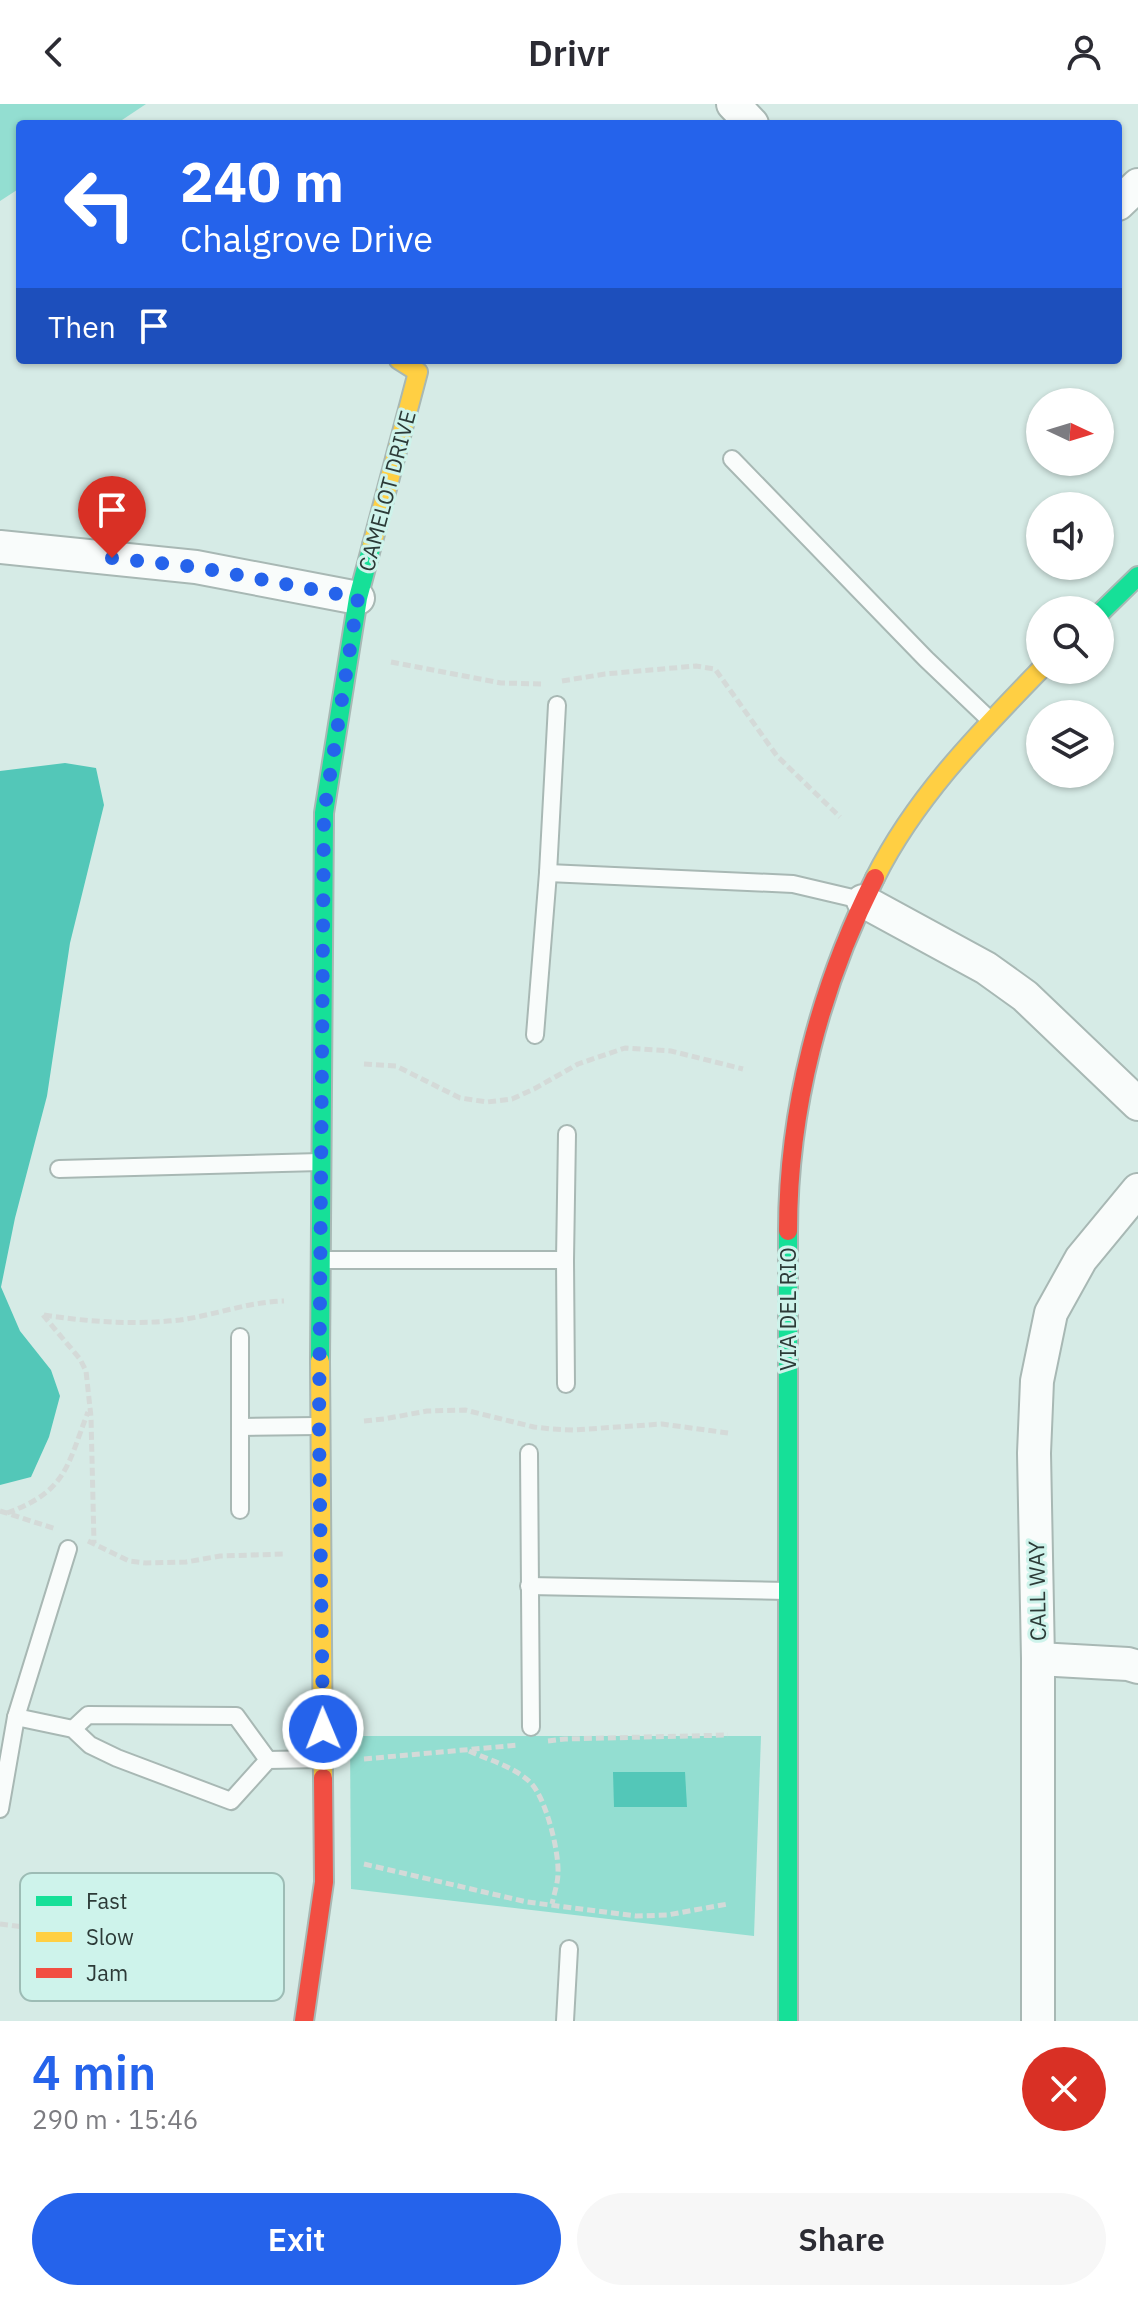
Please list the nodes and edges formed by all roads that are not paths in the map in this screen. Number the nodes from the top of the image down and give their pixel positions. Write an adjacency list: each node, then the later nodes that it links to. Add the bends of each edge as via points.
1 (733, 104): 2 (street)
2 (748, 120)
3 (1138, 185): 4 (street)
4 (1122, 200)
5 (405, 364): 9 (street, CAMELOT DRIVE, via 418,372)
6 (732, 459): 13 (lane)
7 (0, 547): 9 (street, via 196,567)
8 (1138, 576): 10 (street)
9 (358, 598): 19 (street, CAMELOT DRIVE, via 324,813)
10 (1114, 599)
11 (1027, 684): 13 (street, VIA DEL RIO)
12 (557, 705): 14 (lane)
13 (991, 721): 15 (street, VIA DEL RIO, via 921,802)
14 (548, 873): 15 (lane, via 793,884); 16 (lane)
15 (863, 901): 17 (street, via 986,968 1025,996); 32 (street, VIA DEL RIO, via 837,960 803,1077 788,1188)
16 (535, 1035)
17 (1138, 1104)
18 (567, 1134): 23 (lane)
19 (321, 1162): 20 (lane); 22 (street, CAMELOT DRIVE)
20 (59, 1169)
21 (1138, 1190): 33 (street, CALL WAY, via 1081,1259 1051,1313 1037,1381 1034,1453)
22 (321, 1260): 23 (lane); 26 (street, CAMELOT DRIVE)
23 (565, 1260): 25 (lane)
24 (240, 1337): 27 (lane)
25 (566, 1384)
26 (319, 1426): 27 (lane); 38 (street, CAMELOT DRIVE)
27 (241, 1427): 29 (lane)
28 (529, 1453): 31 (lane)
29 (240, 1510)
30 (68, 1549): 35 (lane)
31 (529, 1586): 32 (lane); 36 (lane)
32 (788, 1591): 44 (street, VIA DEL RIO)
33 (1038, 1659): 34 (street); 45 (street, CALL WAY)
34 (1138, 1667)
35 (16, 1717): 37 (lane); 40 (lane)
36 (531, 1727)
37 (73, 1729): 39 (lane, via 88,1715 236,1716); 39 (lane, via 90,1745 117,1758 231,1801)
38 (323, 1759): 39 (lane); 42 (street, CAMELOT DRIVE, via 324,1882)
39 (268, 1760)
40 (0, 1809)
41 (569, 1949): 43 (lane)
42 (304, 2021)
43 (565, 2021)
44 (788, 2021)
45 (1038, 2021)

